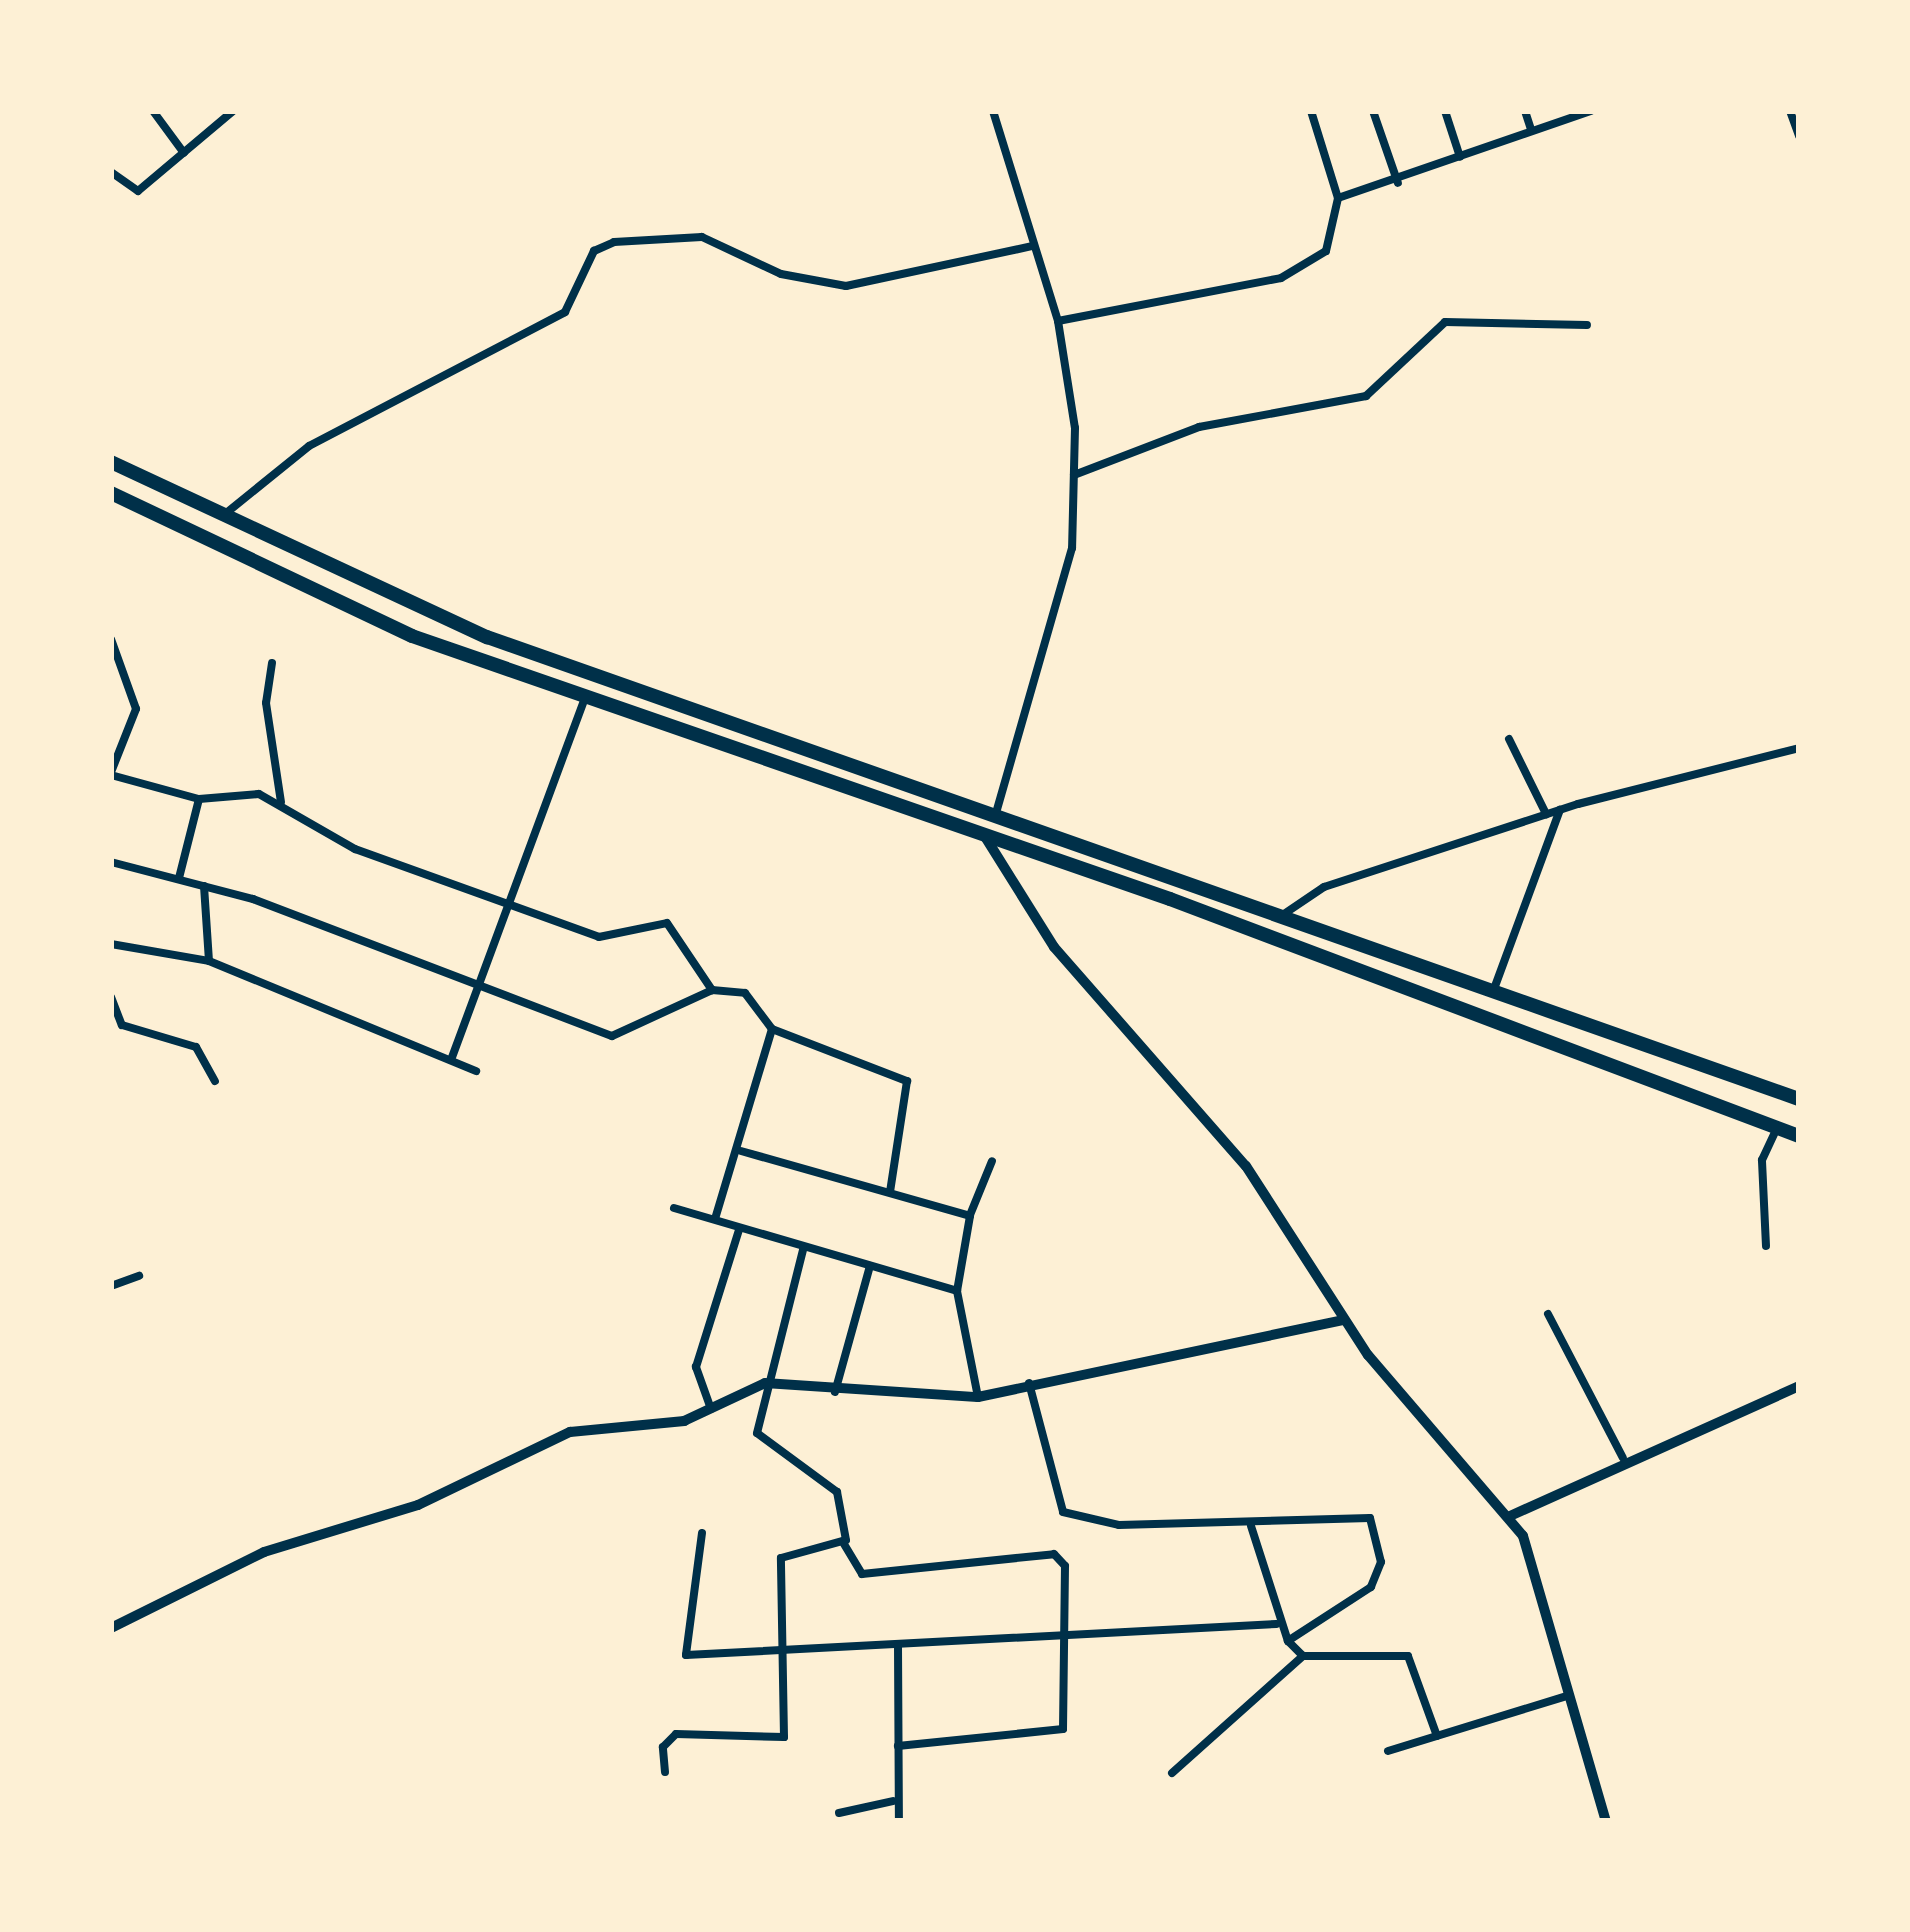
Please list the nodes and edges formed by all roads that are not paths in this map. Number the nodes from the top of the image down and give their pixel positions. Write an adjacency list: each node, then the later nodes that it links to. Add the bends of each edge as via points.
1 (153, 111): 12 (street)
2 (233, 111): 12 (street)
3 (993, 111): 17 (street)
4 (1311, 111): 16 (street)
5 (1373, 111): 15 (street)
6 (1444, 111): 13 (street)
7 (1525, 111): 10 (street)
8 (1592, 111): 10 (street)
9 (1790, 111): 11 (street)
10 (1531, 130): 13 (street)
11 (1799, 136)
12 (184, 153): 14 (street, via 133,192)
13 (1460, 157): 15 (street)
14 (111, 172)
15 (1398, 183): 16 (street)
16 (1338, 198): 18 (street, via 1326,251 1311,265)
17 (1033, 246): 18 (street); 23 (street, via 846,286 781,274 702,237 614,242 594,251 565,312 309,446)
18 (1058, 321): 21 (street)
19 (1587, 325): 21 (street, via 1445,322 1366,396 1199,427)
20 (111, 462): 23 (highway)
21 (1074, 475): 32 (street, via 1072,548)
22 (111, 493): 26 (highway, via 391,627)
23 (221, 518): 32 (highway, via 487,638)
24 (111, 639): 29 (street, via 136,709)
25 (272, 663): 31 (street, via 266,703)
26 (584, 701): 35 (highway); 39 (street)
27 (1510, 739): 34 (street)
28 (1799, 748): 33 (street)
29 (111, 774): 30 (street)
30 (199, 799): 31 (street, via 259,794); 37 (street)
31 (281, 804): 39 (street, via 317,833)
32 (997, 810): 40 (highway)
33 (1560, 810): 34 (street); 45 (street)
34 (1546, 814): 40 (street, via 1324,887)
35 (982, 832): 52 (highway); 68 (street, via 1054,947 1246,1166)
36 (111, 862): 37 (street)
37 (179, 878): 38 (street)
38 (204, 886): 42 (street); 43 (street)
39 (508, 907): 43 (street); 44 (street, via 614,938 667,923)
40 (1280, 917): 45 (highway)
41 (111, 944): 42 (street)
42 (209, 961): 48 (street)
43 (477, 986): 44 (street, via 612,1036); 48 (street)
44 (712, 990): 47 (street, via 745,993)
45 (1493, 991): 51 (highway)
46 (111, 997): 50 (street, via 122,1025 196,1047)
47 (772, 1029): 54 (street); 56 (street, via 908,1081)
48 (451, 1060): 49 (street)
49 (476, 1071)
50 (215, 1081)
51 (1799, 1099)
52 (1770, 1125): 53 (highway); 61 (street)
53 (1799, 1136)
54 (741, 1151): 56 (street); 59 (street)
55 (992, 1161): 58 (street)
56 (890, 1192): 58 (street)
57 (674, 1208): 59 (street)
58 (970, 1216): 66 (street)
59 (715, 1219): 60 (street)
60 (739, 1230): 62 (street); 74 (street, via 696,1366)
61 (1766, 1246)
62 (803, 1250): 63 (street); 70 (street)
63 (870, 1266): 66 (street); 72 (street)
64 (139, 1276): 65 (street)
65 (111, 1286)
66 (957, 1292): 73 (street)
67 (1548, 1315): 75 (street)
68 (1344, 1320): 69 (street); 76 (street)
69 (1029, 1382): 73 (street); 77 (street, via 1063,1512 1119,1525)
70 (765, 1384): 72 (street); 74 (street); 79 (street, via 759,1440 837,1492)
71 (1799, 1386): 75 (street)
72 (835, 1393): 73 (street)
73 (977, 1397)
74 (711, 1408): 81 (street, via 534,1444 432,1499 292,1541)
75 (1623, 1458): 76 (street)
76 (1510, 1516): 87 (street, via 1543,1580)
77 (1251, 1526): 80 (street); 83 (street, via 1361,1516 1378,1529 1370,1587)
78 (702, 1533): 85 (street, via 686,1655)
79 (844, 1544): 82 (street, via 862,1574 1054,1555 1065,1566); 85 (street, via 782,1558)
80 (1276, 1624): 82 (street); 83 (street)
81 (111, 1628)
82 (1066, 1639): 84 (street); 89 (street, via 1063,1729)
83 (1288, 1641): 86 (street)
84 (898, 1646): 85 (street); 89 (street)
85 (785, 1650): 91 (street, via 784,1737 676,1735 663,1748)
86 (1303, 1656): 88 (street, via 1408,1655); 92 (street)
87 (1572, 1695): 88 (street); 96 (street)
88 (1437, 1736): 90 (street)
89 (898, 1746): 93 (street)
90 (1388, 1751)
91 (665, 1772)
92 (1172, 1773)
93 (893, 1801): 94 (street); 95 (street)
94 (839, 1813)
95 (899, 1821)
96 (1606, 1821)

